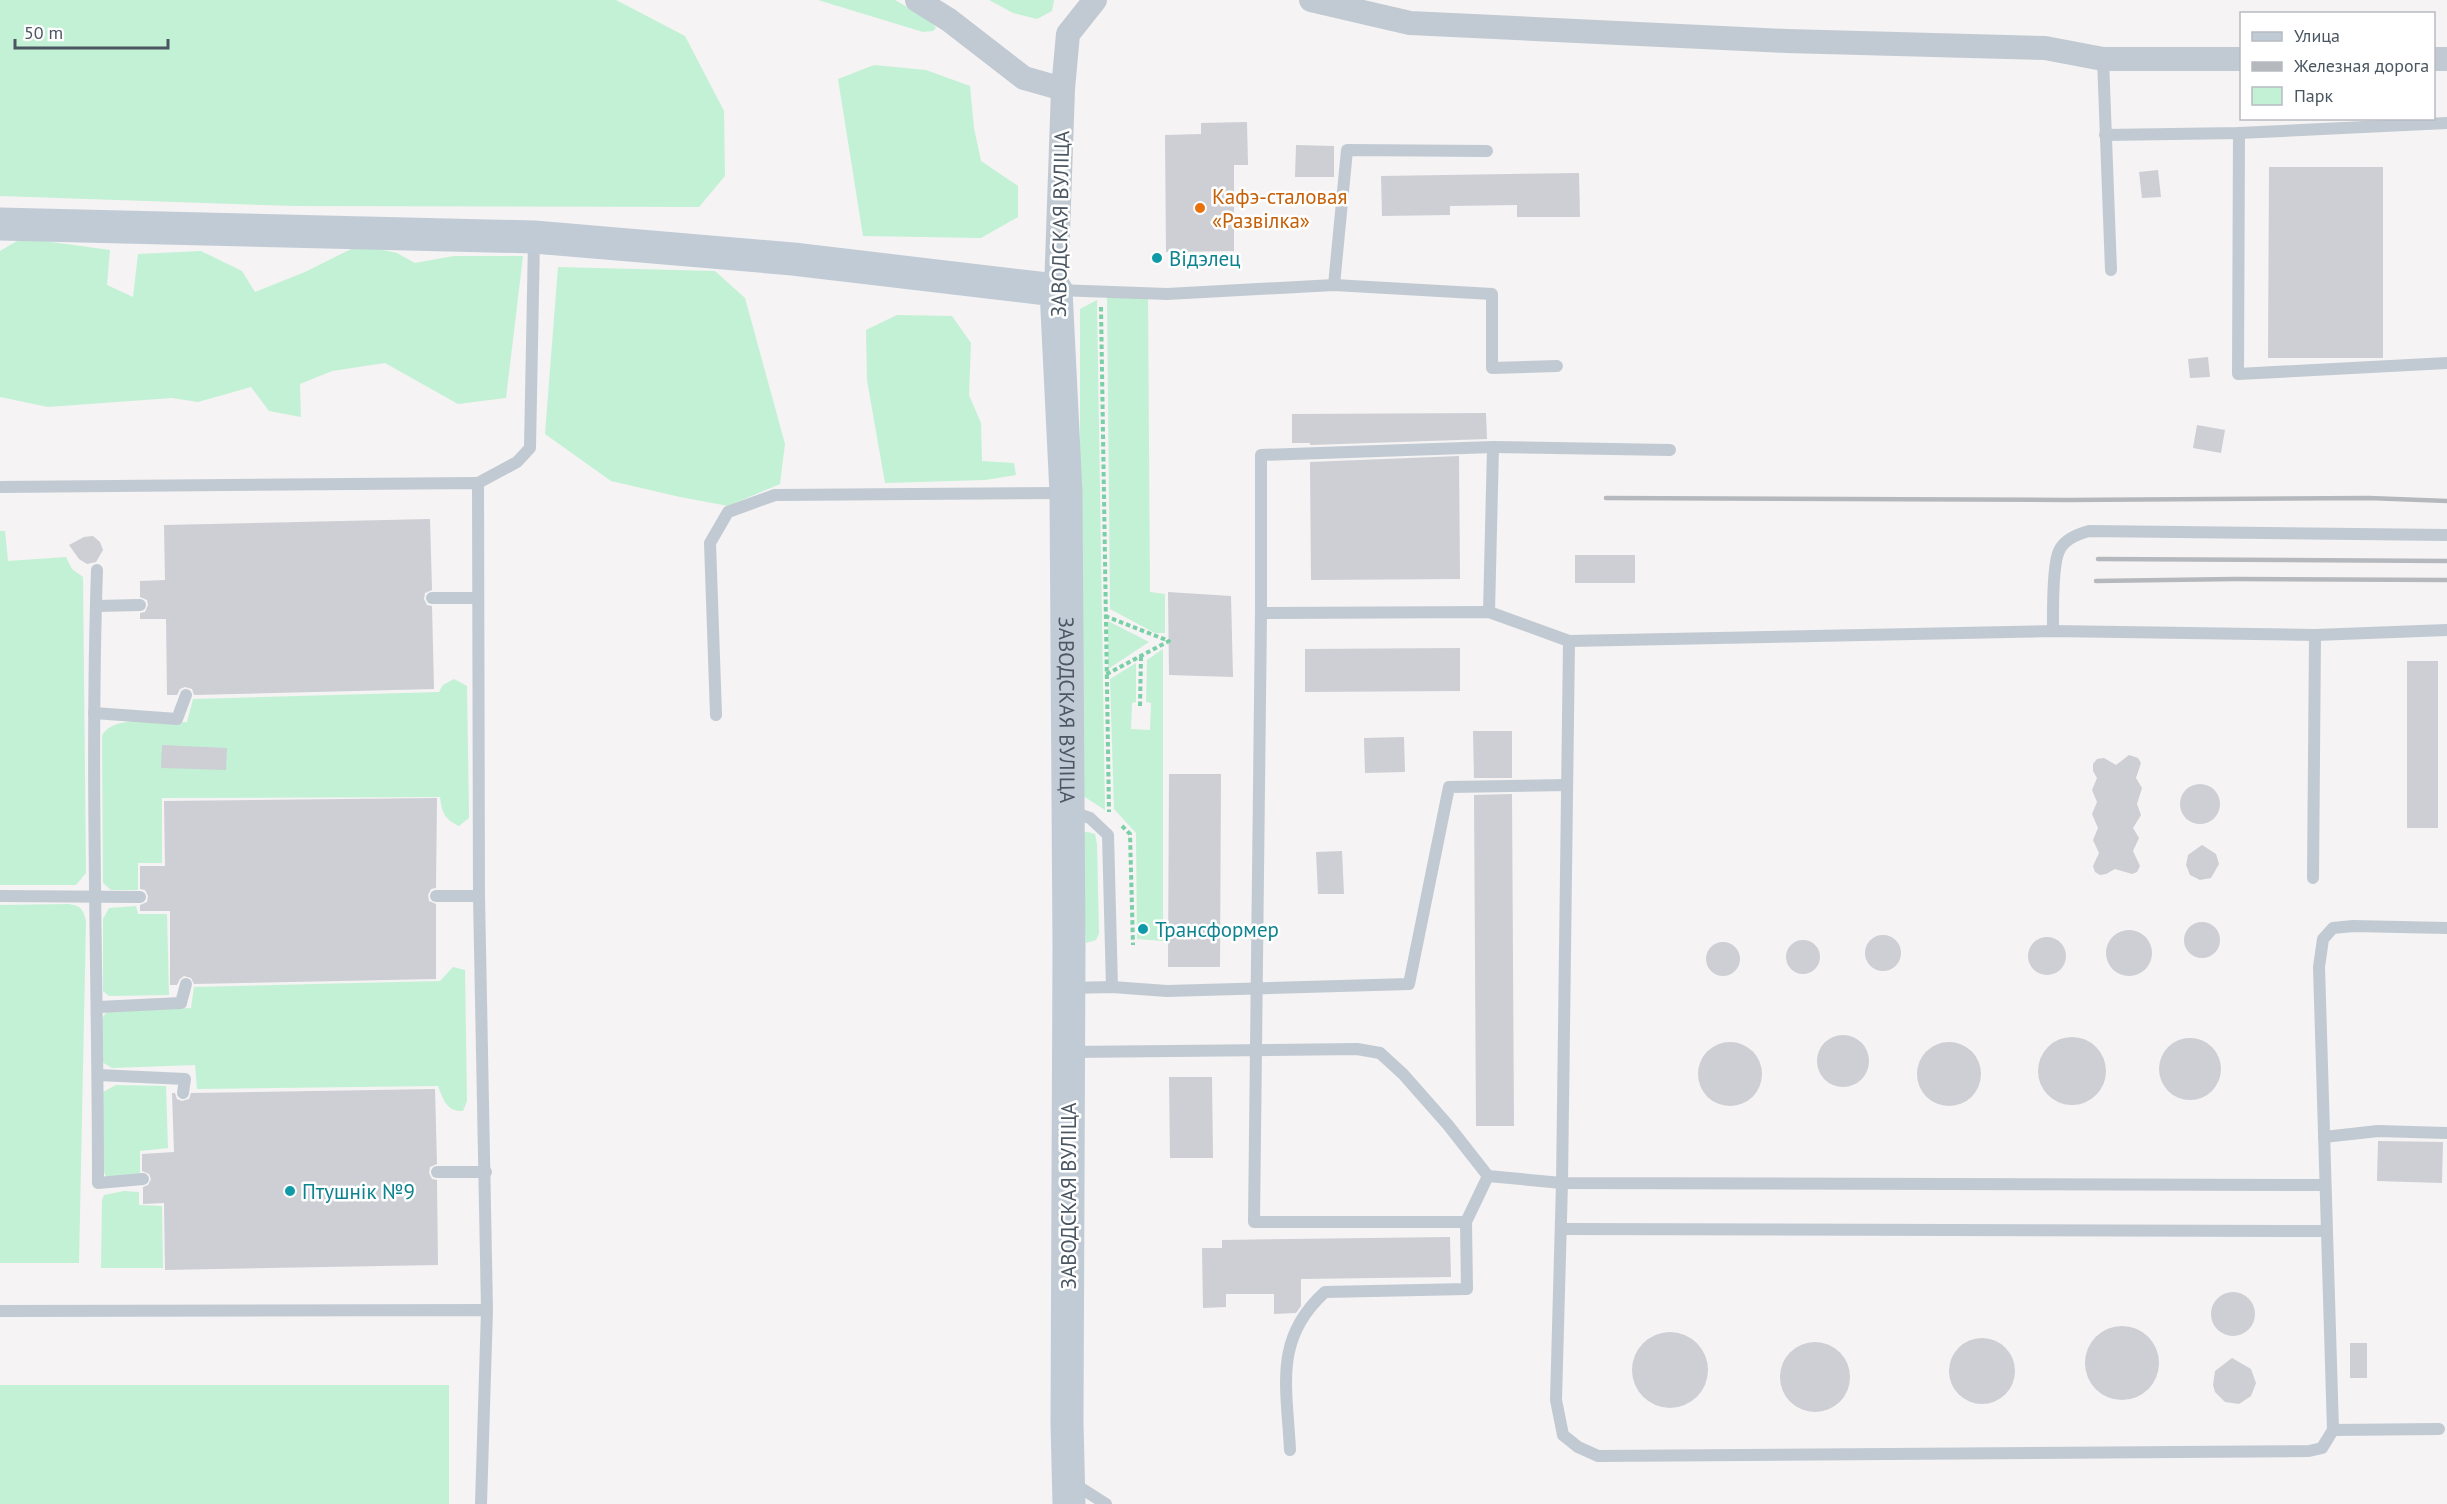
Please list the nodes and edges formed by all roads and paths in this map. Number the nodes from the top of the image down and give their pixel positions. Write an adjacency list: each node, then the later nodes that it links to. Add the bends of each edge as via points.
1 (917, 0): 6 (street, via 1024,78)
2 (1095, 0): 6 (street, ЗАВОДСКАЯ ВУЛІЦА, via 1068,34)
3 (1311, 0): 4 (street, via 1410,23 2045,48)
4 (2103, 59): 5 (street); 9 (lane)
5 (2240, 59)
6 (1063, 89): 15 (street, ЗАВОДСКАЯ ВУЛІЦА)
7 (2447, 123): 8 (lane)
8 (2240, 133): 9 (lane); 17 (lane, via 2238,374)
9 (2105, 135): 13 (lane)
10 (1488, 151): 14 (lane, via 1347,150)
11 (0, 224): 12 (street)
12 (534, 237): 15 (street, via 793,259); 21 (lane, via 530,448 517,462)
13 (2111, 270)
14 (1334, 285): 16 (lane, via 1167,294); 18 (lane, via 1492,294 1492,368)
15 (1056, 290): 16 (lane); 23 (street, ЗАВОДСКАЯ ВУЛІЦА)
16 (1100, 291): 32 (path)
17 (2447, 363)
18 (1557, 366)
19 (1492, 447): 20 (lane); 30 (lane); 31 (lane, via 1261,455)
20 (1670, 450)
21 (478, 483): 22 (lane); 27 (lane)
22 (0, 487)
23 (1066, 493): 42 (lane, via 775,495 728,512 710,543); 44 (street, ЗАВОДСКАЯ ВУЛІЦА)
24 (2447, 535): 34 (lane, via 2090,531 2074,535 2059,551 2053,593)
25 (97, 570): 29 (lane)
26 (432, 598): 27 (lane)
27 (478, 598): 48 (lane)
28 (141, 605): 29 (lane)
29 (96, 606): 41 (lane)
30 (1489, 612): 31 (lane); 36 (lane)
31 (1262, 613): 56 (lane)
32 (1105, 616): 37 (path, via 1169,641); 38 (path)
33 (2447, 630): 35 (lane)
34 (2054, 631): 35 (lane); 36 (lane)
35 (2315, 636): 45 (lane)
36 (1569, 641): 43 (lane)
37 (1141, 655): 38 (path); 40 (path)
38 (1105, 675): 52 (path, via 1108,811 1130,834)
39 (186, 695): 41 (lane, via 177,719)
40 (1140, 706)
41 (94, 713): 49 (lane)
42 (716, 715)
43 (1567, 785): 56 (lane, via 1449,787 1409,984); 68 (lane)
44 (1068, 811): 54 (lane, via 1090,818 1108,835); 55 (street, ЗАВОДСКАЯ ВУЛІЦА)
45 (2313, 878)
46 (0, 896): 49 (lane)
47 (436, 896): 48 (lane)
48 (478, 896): 65 (lane)
49 (95, 897): 50 (lane); 57 (lane)
50 (140, 897)
51 (2447, 928): 63 (lane, via 2343,927 2333,928 2323,939 2319,967)
52 (1133, 945)
53 (186, 984): 57 (lane, via 181,1003)
54 (1112, 987): 55 (lane); 56 (lane)
55 (1069, 988): 59 (street, ЗАВОДСКАЯ ВУЛІЦА)
56 (1257, 988): 58 (lane)
57 (98, 1007): 60 (lane)
58 (1256, 1050): 59 (lane); 66 (lane, via 1358,1049 1380,1053 1448,1125); 70 (lane, via 1254,1222)
59 (1069, 1052): 78 (street, ЗАВОДСКАЯ ВУЛІЦА)
60 (98, 1075): 61 (lane, via 185,1079); 67 (lane, via 98,1183)
61 (183, 1093)
62 (2447, 1133): 63 (lane, via 2378,1131)
63 (2324, 1137): 69 (lane)
64 (437, 1172): 65 (lane)
65 (486, 1172): 73 (lane)
66 (1488, 1176): 68 (lane); 70 (lane)
67 (143, 1179)
68 (1562, 1183): 69 (lane); 71 (lane)
69 (2325, 1185): 72 (lane)
70 (1467, 1222): 77 (lane, via 1467,1288 1325,1292 1310,1305 1293,1332 1287,1354)
71 (1560, 1229): 72 (lane); 76 (lane, via 1556,1400 1563,1435 1598,1456 2309,1451 2322,1448)
72 (2325, 1231): 76 (lane)
73 (487, 1310): 74 (lane); 79 (lane)
74 (0, 1311)
75 (2439, 1429): 76 (lane)
76 (2332, 1430)
77 (1290, 1450)
78 (1069, 1492): 80 (lane)
79 (481, 1504)
80 (1106, 1504)

